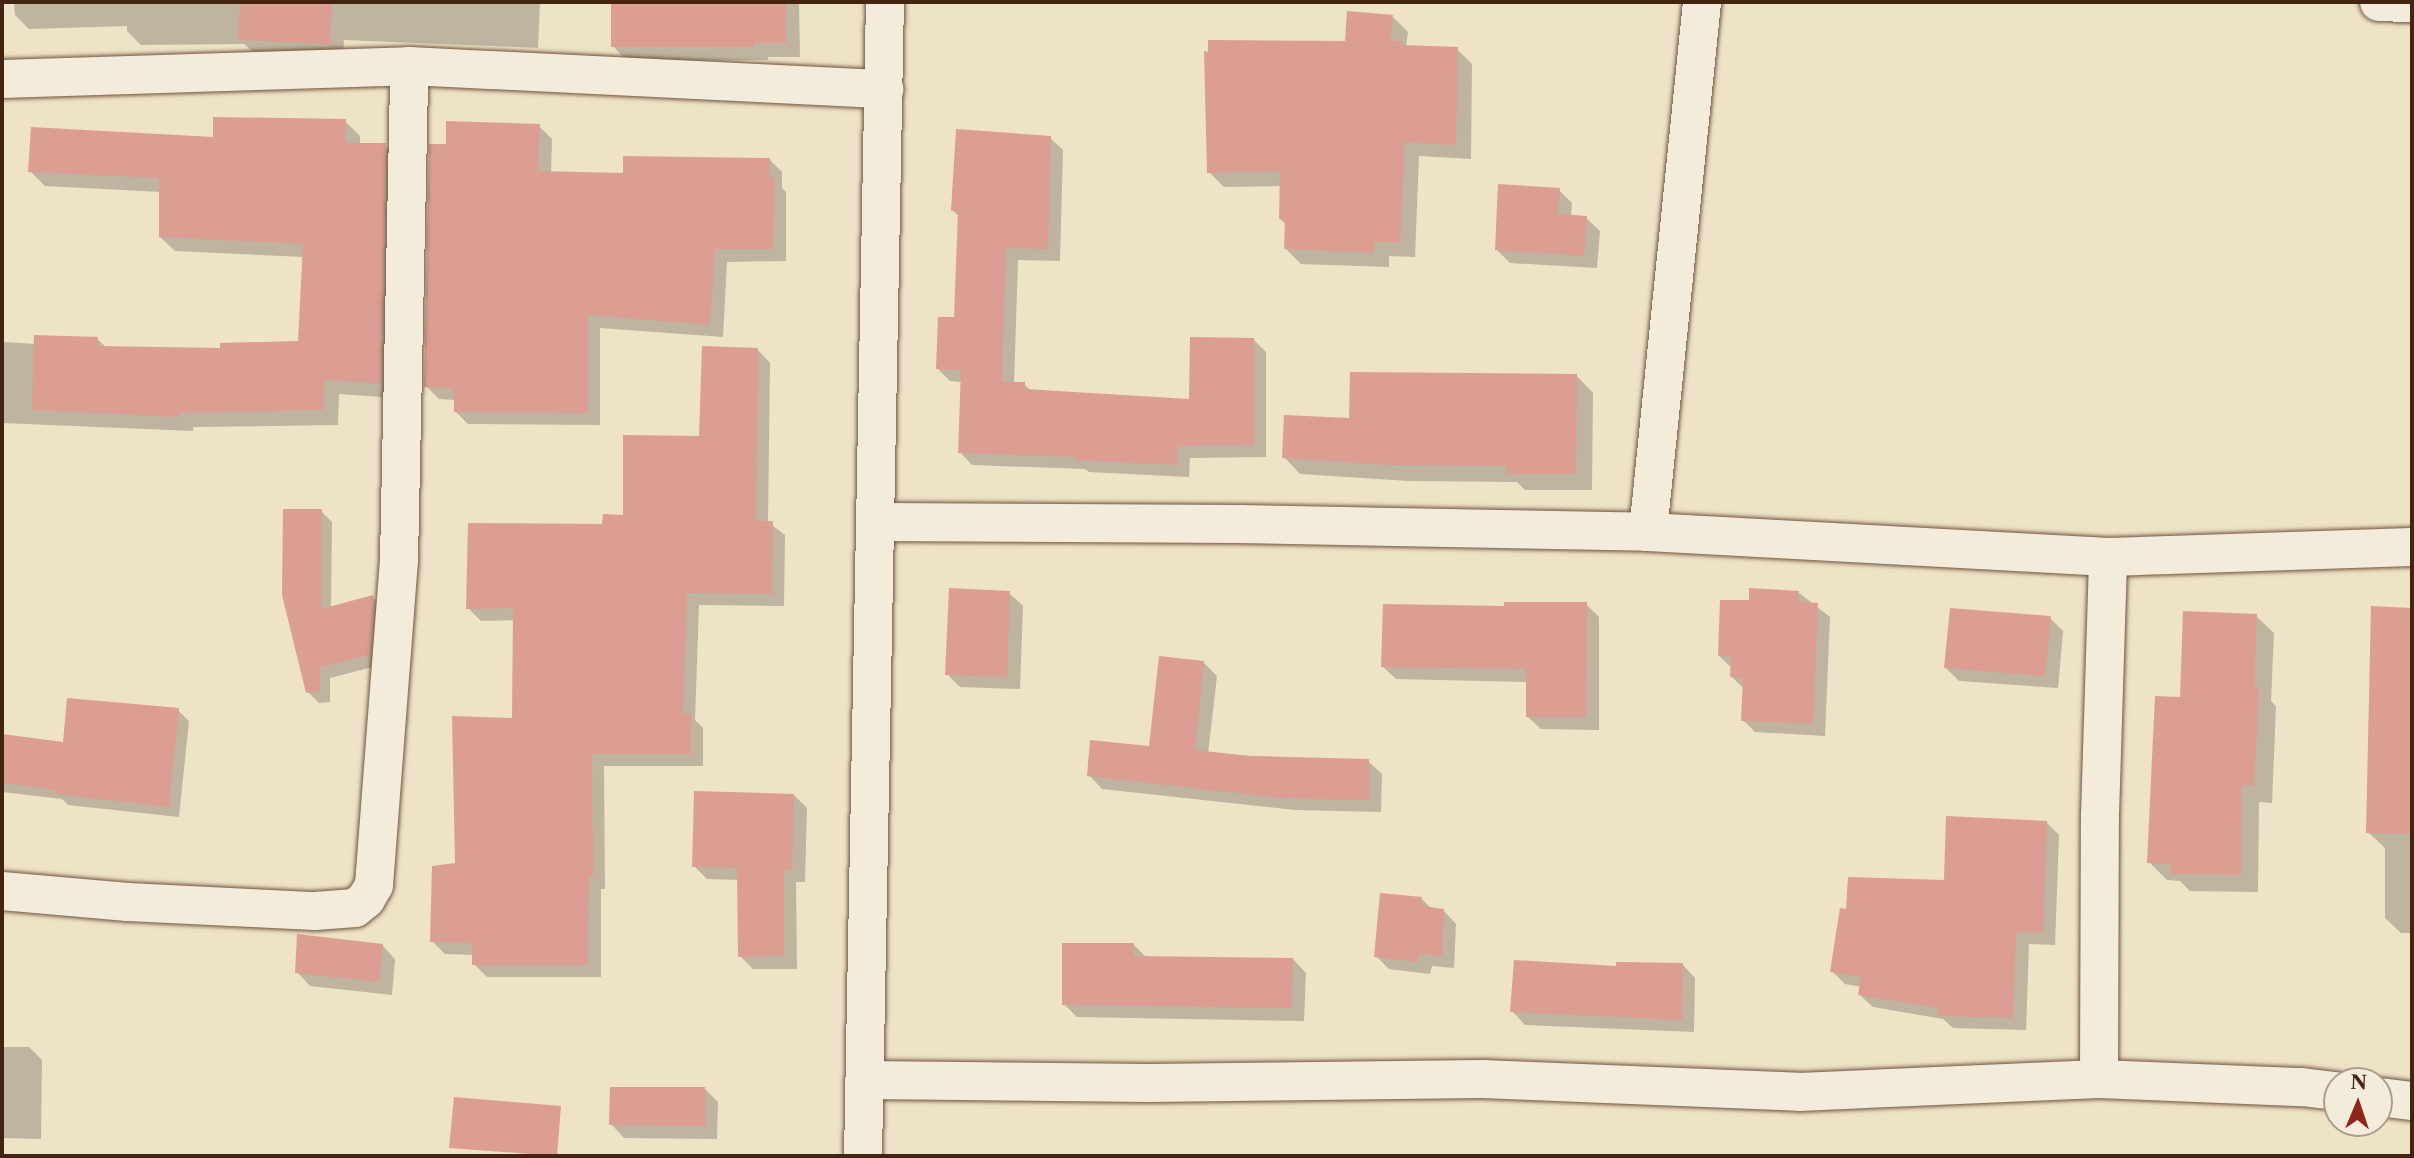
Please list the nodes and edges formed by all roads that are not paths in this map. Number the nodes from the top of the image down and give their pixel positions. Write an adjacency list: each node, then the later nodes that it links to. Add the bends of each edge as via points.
1 (885, 2): 7 (street)
2 (1702, 2): 9 (street)
3 (2379, 2): 4 (street)
4 (2412, 3)
5 (409, 66): 6 (street); 7 (street); 12 (street, via 400,560 374,885 355,908 315,911)
6 (2, 79)
7 (884, 89): 8 (street)
8 (877, 522): 9 (street); 14 (street)
9 (1648, 531): 11 (street)
10 (2412, 547): 11 (street)
11 (2108, 557): 13 (street, via 2100,815)
12 (2, 891)
13 (2099, 1079): 14 (street, via 1799,1091 1482,1079); 15 (street)
14 (866, 1080): 18 (street)
15 (2323, 1089)
16 (2393, 1099): 17 (street)
17 (2412, 1101)
18 (863, 1156)

